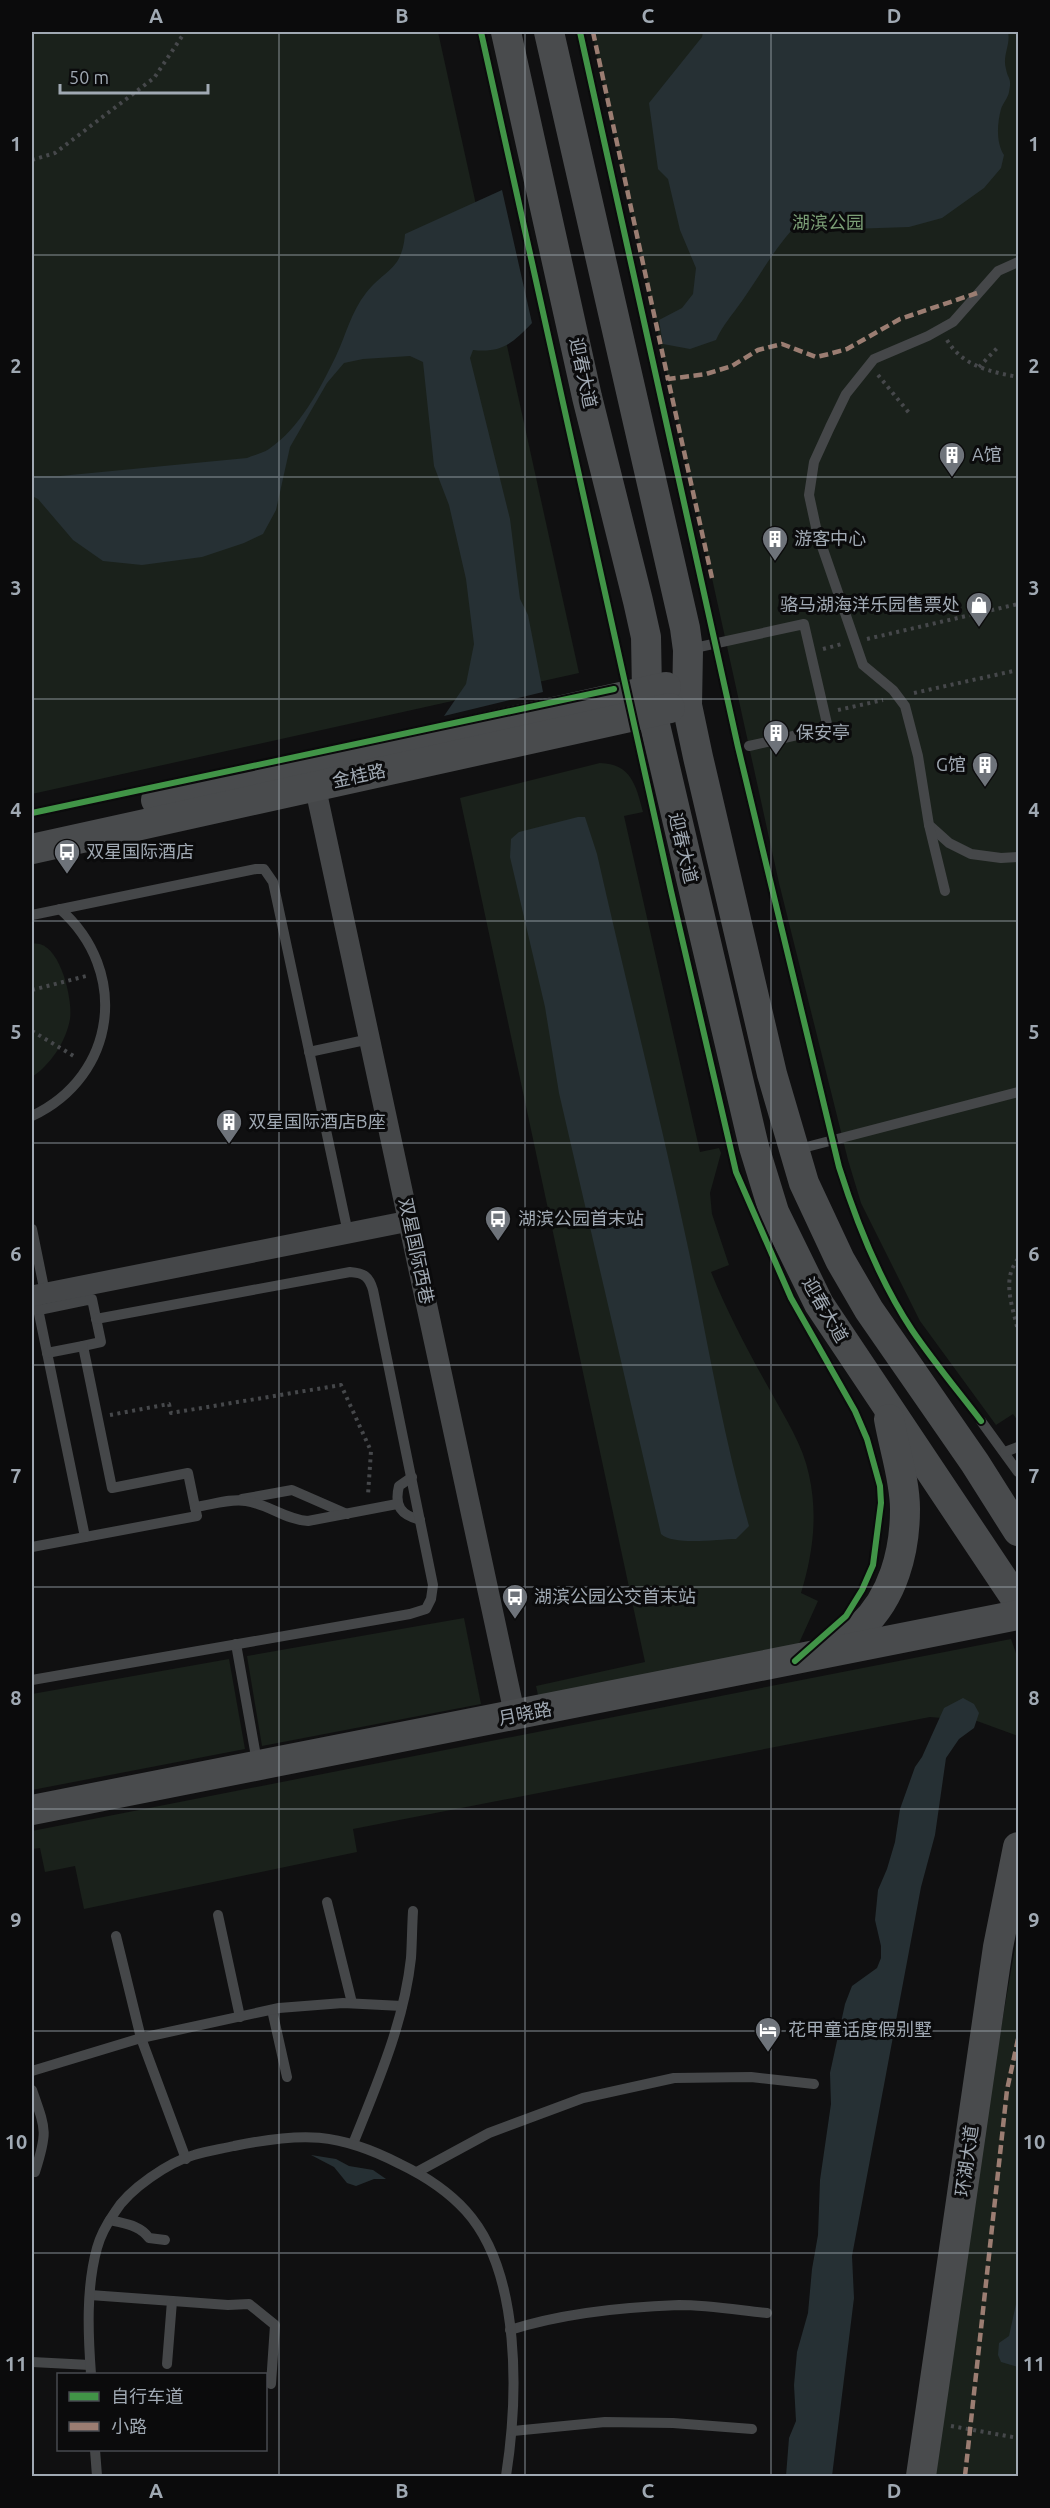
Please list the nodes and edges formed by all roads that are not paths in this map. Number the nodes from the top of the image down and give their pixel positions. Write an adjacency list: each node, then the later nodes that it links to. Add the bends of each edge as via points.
1 (506, 32): 6 (main road, 迎春大道, via 646,637)
2 (549, 32): 4 (main road, 迎春大道)
3 (1018, 262): 9 (lane, via 998,271 952,322 874,359 846,394 814,462 809,495 817,532 863,665 905,706)
4 (688, 650): 5 (main road, 迎春大道); 7 (lane, via 804,624 828,728)
5 (687, 694): 6 (main road, 金桂路); 20 (main road, 迎春大道, via 772,1074)
6 (649, 702): 8 (main road, 金桂路); 10 (main road, 金桂路); 28 (main road, 迎春大道, via 754,1147 774,1212 819,1304)
7 (749, 746)
8 (315, 786): 11 (main road, 金桂路); 16 (street, 双星国际西巷)
9 (929, 825): 12 (lane, via 949,843 971,854); 13 (lane)
10 (32, 828)
11 (32, 849)
12 (1018, 857)
13 (945, 891)
14 (60, 909): 15 (lane); 17 (lane, via 264,869 273,882); 19 (lane, via 87,939 101,972 105,994 103,1034 74,1087)
15 (32, 915)
16 (370, 1040): 17 (lane); 21 (street, 双星国际西巷)
17 (309, 1052): 23 (lane)
18 (1018, 1092): 20 (lane)
19 (32, 1116)
20 (794, 1150): 39 (main road, 迎春大道, via 804,1183 840,1260 869,1310)
21 (409, 1221): 23 (street); 47 (street, 双星国际西巷)
22 (32, 1229): 24 (lane)
23 (348, 1233): 24 (street)
24 (38, 1298): 25 (lane, via 92,1299); 27 (lane)
25 (96, 1319): 26 (lane, via 101,1342); 33 (lane, via 350,1272 362,1273 373,1290)
26 (83, 1346): 27 (lane); 36 (lane, via 112,1488 188,1473)
27 (47, 1353): 40 (lane)
28 (887, 1407): 42 (main road, 迎春大道); 45 (main road, via 905,1508 896,1573 879,1606 860,1628)
29 (981, 1421): 31 (lane)
30 (1018, 1447): 31 (lane)
31 (1005, 1452): 32 (lane)
32 (1018, 1472)
33 (412, 1477): 35 (lane, via 399,1486); 38 (lane)
34 (235, 1500): 36 (lane); 37 (lane, via 248,1501 298,1521); 37 (lane, via 292,1490)
35 (397, 1504): 37 (lane); 38 (lane, via 407,1517)
36 (195, 1507): 40 (lane, via 197,1516)
37 (347, 1514)
38 (420, 1520): 44 (lane, via 433,1585 426,1609)
39 (1018, 1531)
40 (85, 1537): 41 (lane)
41 (32, 1547)
42 (1018, 1602)
43 (1018, 1615): 45 (main road, 月晓路)
44 (236, 1644): 46 (lane); 48 (lane)
45 (822, 1653): 47 (main road, 月晓路)
46 (32, 1680)
47 (515, 1716): 48 (main road, 月晓路)
48 (258, 1766): 49 (main road, 月晓路)
49 (32, 1809)
50 (1018, 1847): 54 (main road, 环湖大道)
51 (327, 1902): 56 (lane)
52 (412, 1911): 57 (lane, via 411,1958)
53 (218, 1915): 59 (lane)
54 (1011, 1921): 84 (main road, 环湖大道)
55 (116, 1936): 60 (lane)
56 (352, 2003): 57 (lane); 58 (lane)
57 (402, 2006): 65 (lane)
58 (272, 2010): 59 (lane); 62 (lane)
59 (240, 2017): 60 (lane)
60 (141, 2038): 61 (lane); 66 (lane)
61 (32, 2071)
62 (287, 2077)
63 (814, 2084): 68 (lane, via 751,2077 674,2078 583,2098 489,2133)
64 (32, 2090): 67 (lane, via 45,2129)
65 (353, 2144): 66 (lane, via 316,2136 291,2136); 68 (lane)
66 (186, 2159): 69 (lane, via 148,2179)
67 (35, 2172)
68 (417, 2172): 74 (lane, via 467,2212 483,2238 500,2275)
69 (110, 2220): 70 (lane, via 135,2226 149,2238); 71 (lane, via 97,2247)
70 (165, 2240)
71 (90, 2295): 72 (lane); 77 (lane)
72 (172, 2301): 76 (lane); 78 (lane, via 249,2304 275,2325)
73 (766, 2313): 74 (lane, via 681,2305 618,2309)
74 (510, 2330): 80 (lane)
75 (32, 2362): 77 (lane)
76 (167, 2364)
77 (90, 2370)
78 (271, 2384)
79 (752, 2429): 80 (lane, via 605,2422)
80 (513, 2431): 83 (lane)
81 (95, 2451): 82 (lane)
82 (97, 2476)
83 (506, 2476)
84 (921, 2476)

